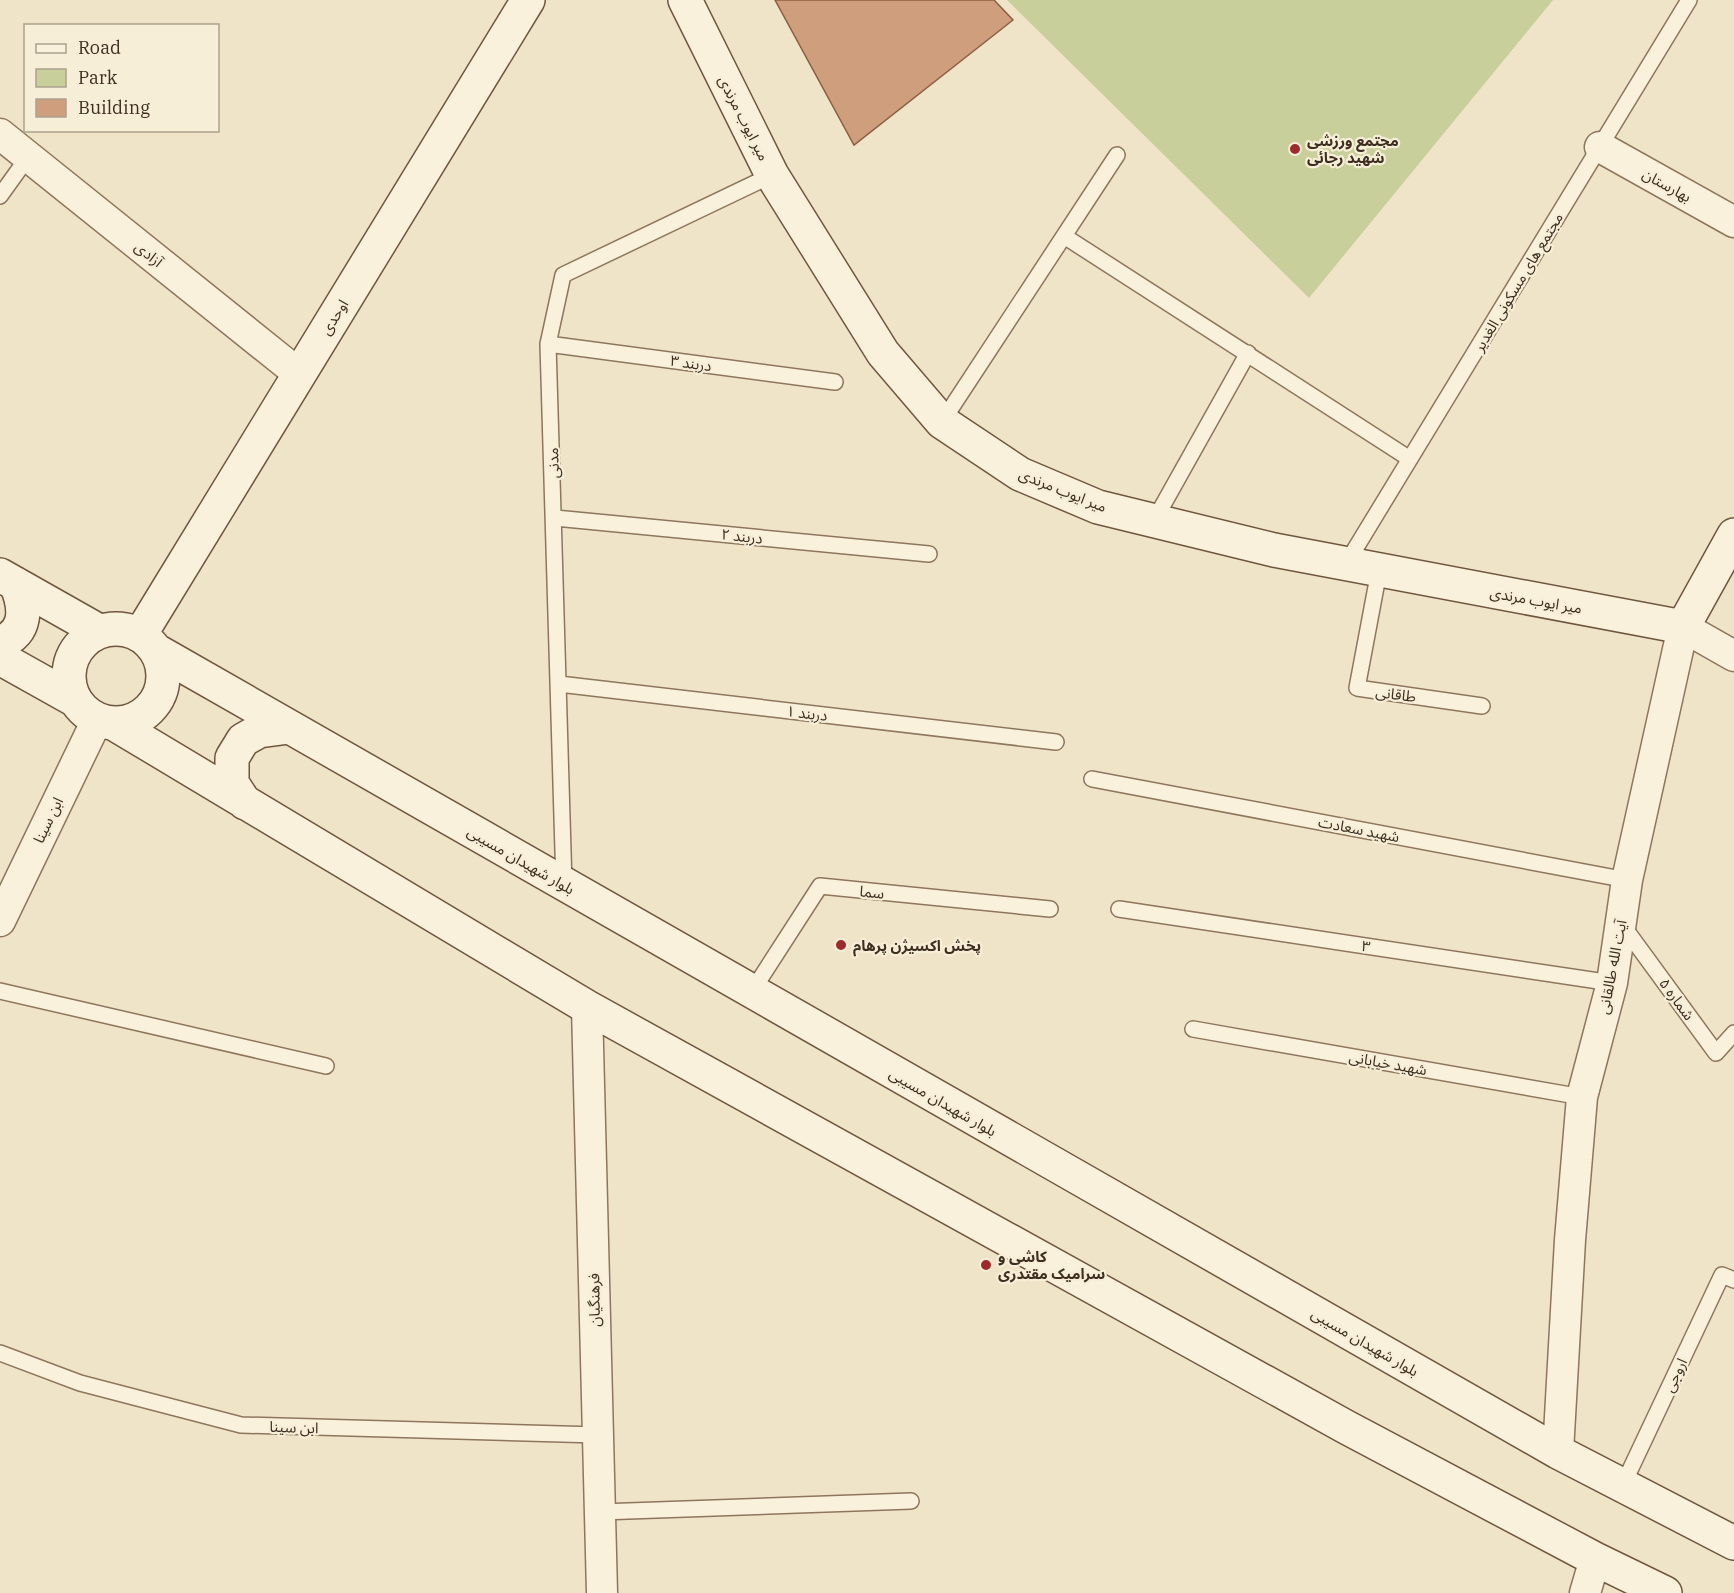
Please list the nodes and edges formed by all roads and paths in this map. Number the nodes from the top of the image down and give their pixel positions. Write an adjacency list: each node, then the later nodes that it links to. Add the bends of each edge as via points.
1 (528, 0): 14 (main road, اوحدی)
2 (685, 0): 8 (main road, میر ایوب مرندی)
3 (1689, 0): 5 (lane, مجتمع های مسکونی الغدیر)
4 (0, 134): 7 (street, آزادی)
5 (1600, 147): 10 (street, بهارستان); 17 (lane, مجتمع های مسکونی الغدیر)
6 (1117, 155): 11 (lane)
7 (28, 157): 9 (lane); 14 (street, آزادی)
8 (772, 175): 12 (lane, مدنی, via 563,275); 16 (main road, میر ایوب مرندی, via 883,353)
9 (0, 196)
10 (1734, 222)
11 (1064, 236): 13 (lane); 16 (lane)
12 (548, 344): 15 (lane, دربند ۳); 18 (lane, مدنی)
13 (1248, 353): 17 (lane); 19 (lane)
14 (299, 374): 28 (main road, اوحدی)
15 (835, 382)
16 (942, 422): 19 (main road, میر ایوب مرندی, via 1020,474 1098,507)
17 (1410, 459): 22 (lane, مجتمع های مسکونی الغدیر)
18 (555, 518): 21 (lane, دربند ۲); 31 (lane, مدنی)
19 (1154, 521): 22 (main road, میر ایوب مرندی)
20 (1734, 535): 25 (main road, آیت الله طالقانی)
21 (929, 554)
22 (1346, 564): 23 (main road, میر ایوب مرندی)
23 (1379, 571): 25 (main road, میر ایوب مرندی); 32 (lane, طاقانی, via 1357,688)
24 (8, 579): 26 (main road); 27 (main road, via 24,603 21,622 10,639)
25 (1683, 627): 29 (street); 38 (street, آیت الله طالقانی)
26 (99, 631): 28 (main road, via 120,628); 33 (main road, via 82,642 71,660 68,680)
27 (0, 643)
28 (148, 643): 33 (main road, via 163,670 161,691 150,708 134,720); 34 (main road, بلوار شهیدان مسیبی)
29 (1734, 656)
30 (0, 658): 33 (main road)
31 (559, 684): 35 (lane, دربند ۱); 39 (lane, مدنی)
32 (1482, 706)
33 (95, 714): 37 (main road); 42 (street, ابن سینا)
34 (289, 727): 37 (main road, via 259,731 243,740 232,758 232,783); 39 (main road, بلوار شهیدان مسیبی)
35 (1056, 742)
36 (1092, 779): 38 (lane, شهید سعادت)
37 (245, 803): 47 (main road)
38 (1627, 879): 43 (street, آیت الله طالقانی)
39 (564, 885): 46 (main road, بلوار شهیدان مسیبی)
40 (1050, 909): 46 (lane, سما, via 820,886)
41 (1119, 909): 44 (lane, ۳)
42 (0, 921)
43 (1622, 923): 44 (street, آیت الله طالقانی); 49 (lane, شماره ۵, via 1716,1053)
44 (1612, 983): 51 (street, آیت الله طالقانی)
45 (0, 991): 50 (lane)
46 (751, 993): 55 (main road, بلوار شهیدان مسیبی)
47 (587, 1007): 54 (street, فرهنگیان); 60 (main road, via 1346,1427)
48 (1193, 1029): 51 (lane, شهید خیابانی)
49 (1734, 1033)
50 (326, 1066)
51 (1582, 1097): 55 (street, آیت الله طالقانی)
52 (1734, 1280): 56 (lane, اروجی, via 1722,1275)
53 (0, 1353): 54 (lane, ابن سینا, via 80,1383 241,1425)
54 (598, 1435): 58 (street, فرهنگیان)
55 (1558, 1452): 56 (main road, بلوار شهیدان مسیبی)
56 (1622, 1487): 59 (main road, بلوار شهیدان مسیبی)
57 (911, 1501): 58 (lane)
58 (600, 1512): 61 (street, فرهنگیان)
59 (1734, 1543)
60 (1595, 1559): 62 (street); 63 (main road)
61 (602, 1593)
62 (1585, 1593)
63 (1665, 1593)

